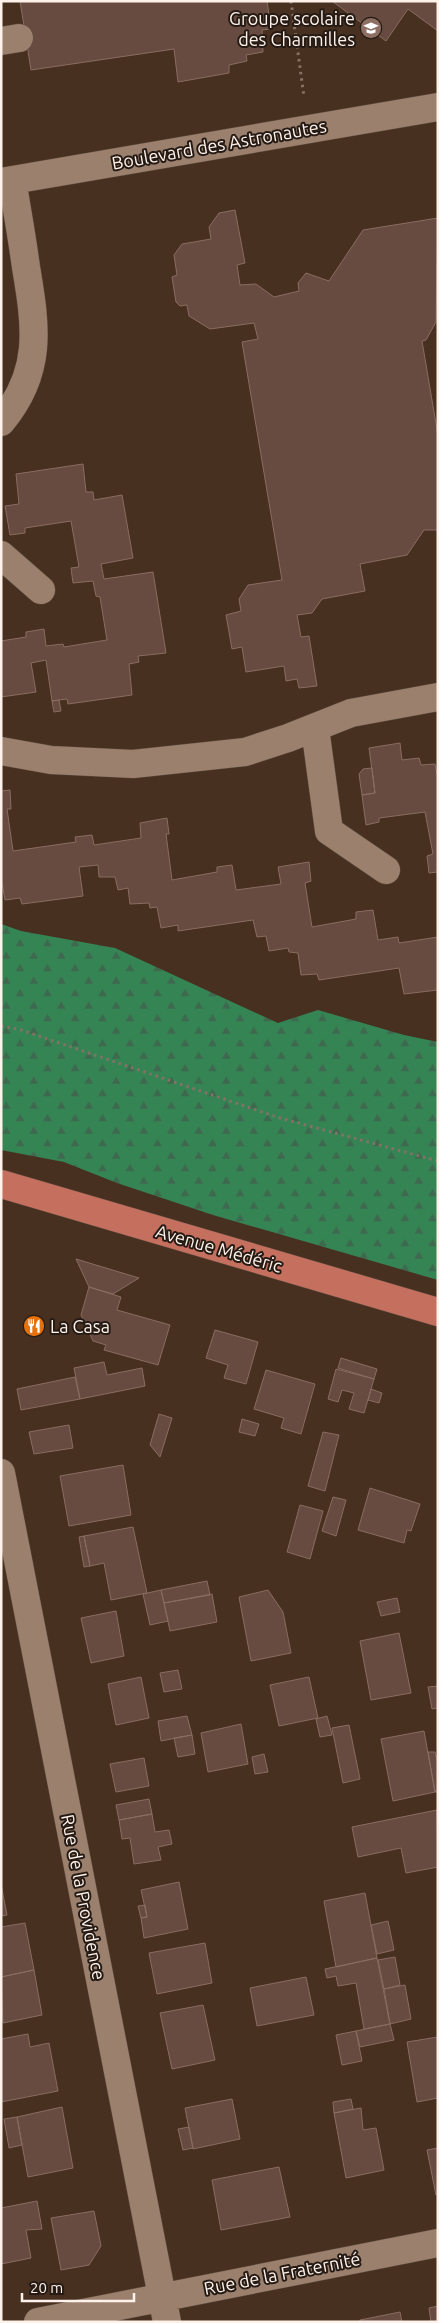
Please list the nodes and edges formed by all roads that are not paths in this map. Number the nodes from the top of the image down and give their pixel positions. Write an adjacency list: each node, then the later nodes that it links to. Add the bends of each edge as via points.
1 (438, 107): 2 (street, Boulevard des Astronautes)
2 (7, 181): 3 (street, via 34,316 35,340 29,373 12,409)
3 (1, 422)
4 (1, 555): 5 (street)
5 (40, 590)
6 (438, 697): 7 (street, via 352,713)
7 (315, 728): 8 (street, via 245,752 133,764 50,760); 9 (street, via 329,832)
8 (1, 751)
9 (386, 870)
10 (1, 1184): 11 (main road, Avenue Médéric)
11 (438, 1312)
12 (1, 1473): 14 (street, Rue de la Providence)
13 (438, 2243): 14 (street, Rue de la Fraternité)
14 (165, 2309): 15 (street, Rue de la Fraternité)
15 (38, 2322)

